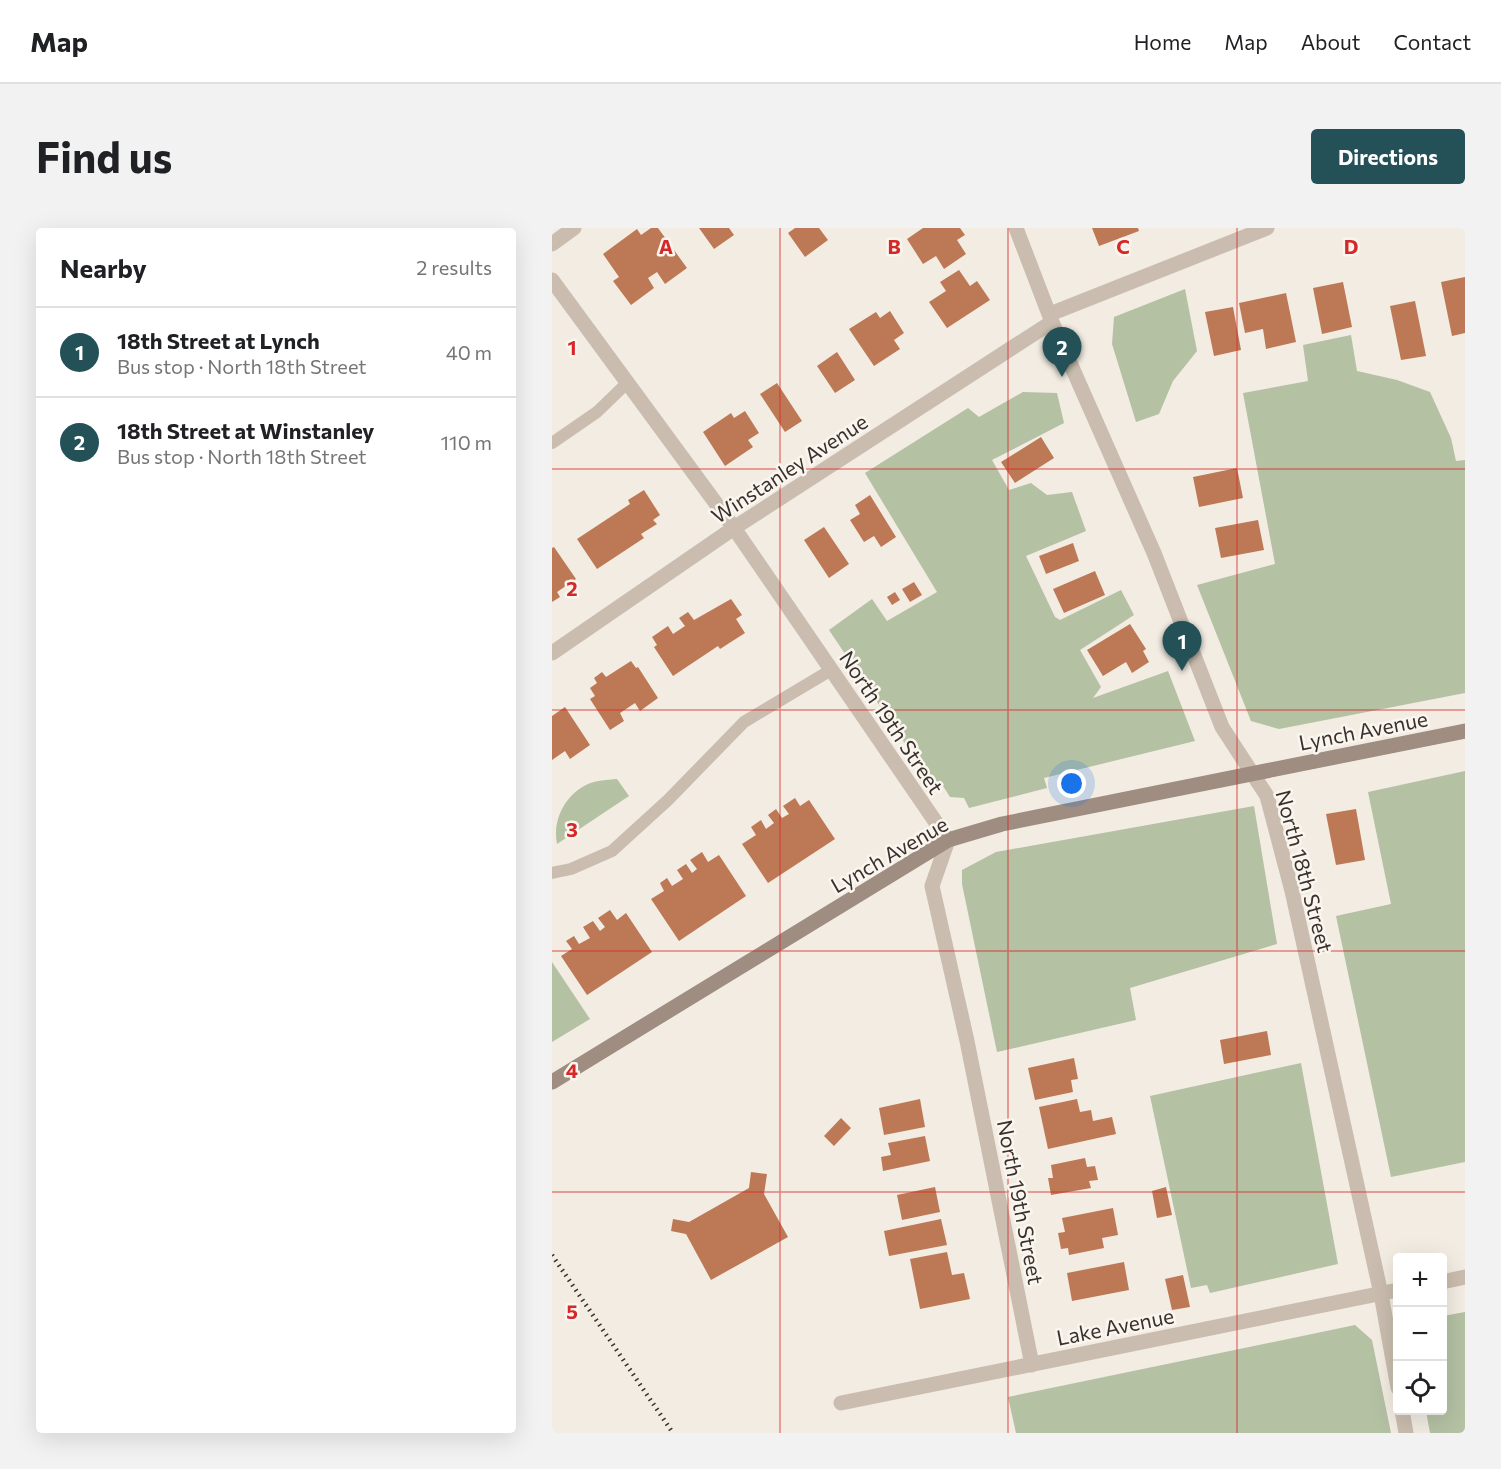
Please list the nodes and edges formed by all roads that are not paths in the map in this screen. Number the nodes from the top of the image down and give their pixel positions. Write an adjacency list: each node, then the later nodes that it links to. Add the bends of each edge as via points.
1 (574, 228): 4 (street)
2 (1016, 228): 6 (street, North 18th Street)
3 (1267, 228): 6 (street, Winstanley Avenue)
4 (552, 244)
5 (552, 280): 7 (street, North 19th Street)
6 (1051, 318): 9 (street, Winstanley Avenue); 13 (street, North 18th Street, via 1154,553 1222,727)
7 (627, 383): 8 (lane, via 597,411); 9 (street, North 19th Street)
8 (552, 443)
9 (734, 528): 10 (street, Winstanley Avenue); 11 (street, North 19th Street)
10 (552, 653)
11 (831, 670): 14 (street, North 19th Street); 15 (lane, via 744,722 612,851)
12 (1465, 731): 13 (street, Lynch Avenue)
13 (1253, 773): 14 (street, Lynch Avenue, via 1002,824); 20 (street, North 18th Street, via 1267,796 1292,891)
14 (948, 840): 16 (street, Lynch Avenue); 22 (street, North 19th Street, via 932,886)
15 (552, 873)
16 (552, 1082)
17 (1465, 1277): 18 (street)
18 (1447, 1281)
19 (1393, 1291): 20 (street, Lake Avenue)
20 (1381, 1294): 21 (street, North 18th Street); 22 (street, Lake Avenue)
21 (1393, 1361)
22 (1032, 1365): 23 (street, Lake Avenue)
23 (841, 1403)
24 (1403, 1415): 25 (street)
25 (1406, 1433)

